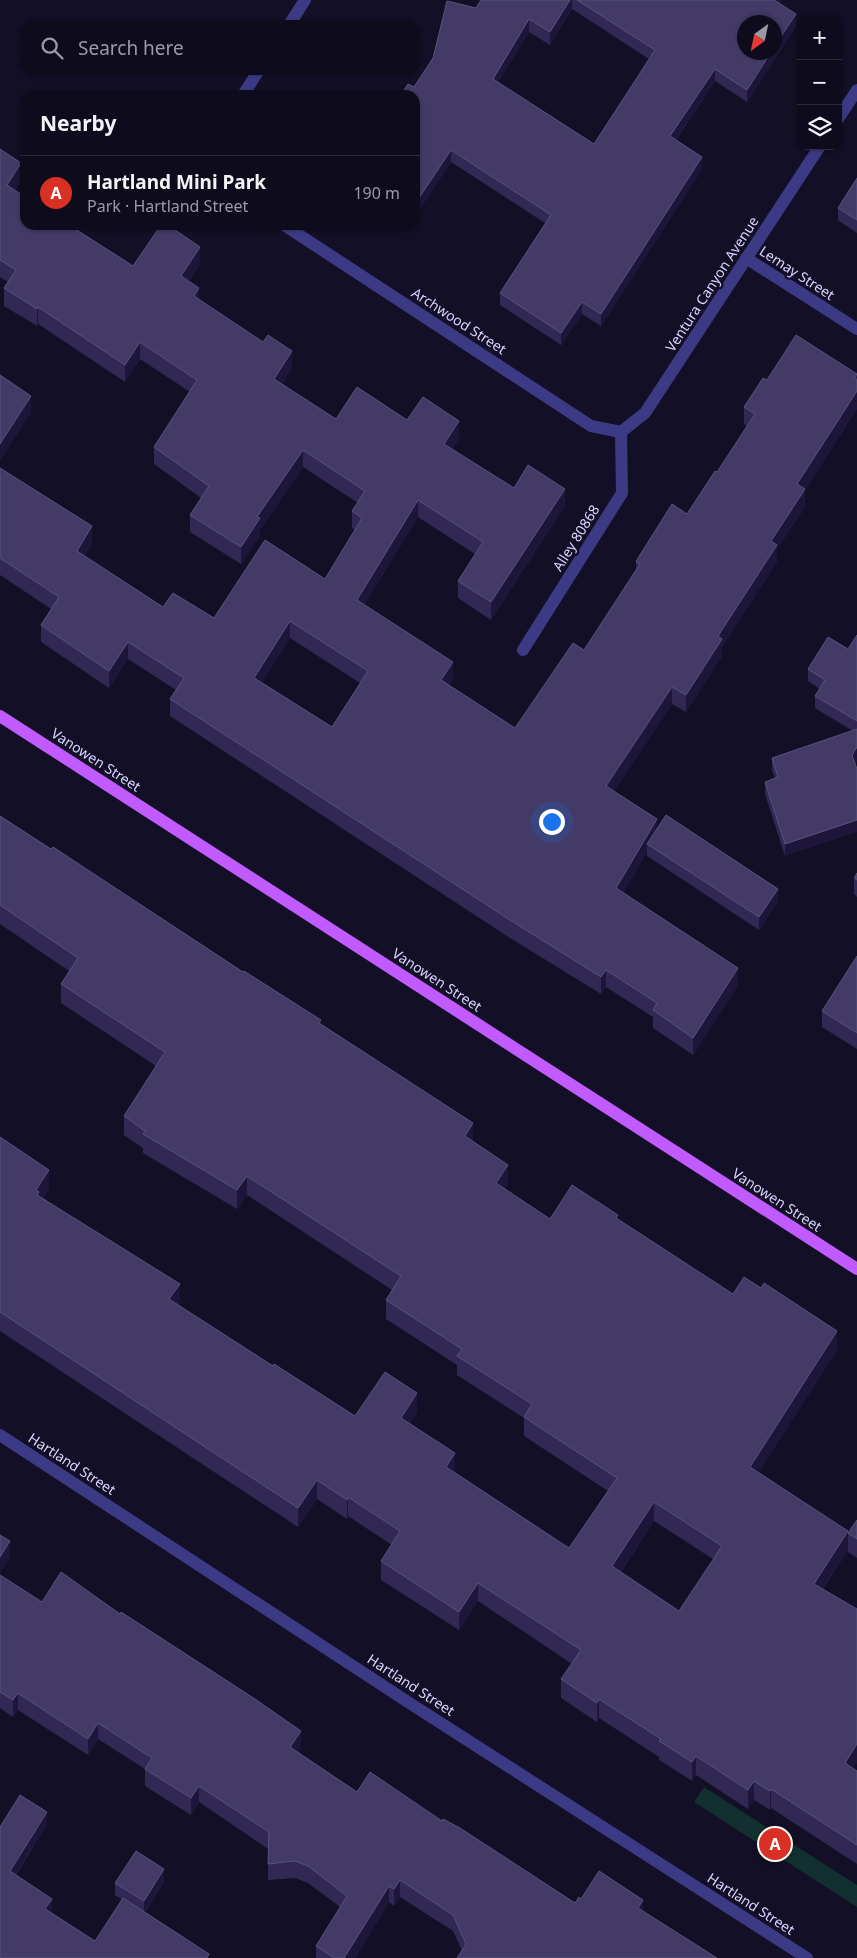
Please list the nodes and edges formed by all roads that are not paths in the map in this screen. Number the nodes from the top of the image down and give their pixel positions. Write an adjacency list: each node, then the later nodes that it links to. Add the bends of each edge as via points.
1 (305, 0): 2 (street)
2 (291, 20)
3 (256, 75): 4 (street)
4 (246, 90)
5 (857, 90): 6 (street)
6 (842, 113)
7 (817, 150): 9 (street, Ventura Canyon Avenue)
8 (292, 230): 11 (street, Archwood Street, via 591,426)
9 (746, 258): 10 (street, Lemay Street); 11 (street, Ventura Canyon Avenue, via 645,413)
10 (857, 329)
11 (621, 432): 12 (street, Alley 80868, via 622,493)
12 (523, 650)
13 (0, 716): 14 (main road, Vanowen Street)
14 (857, 1269)
15 (0, 1435): 16 (street, Hartland Street)
16 (807, 1958)

